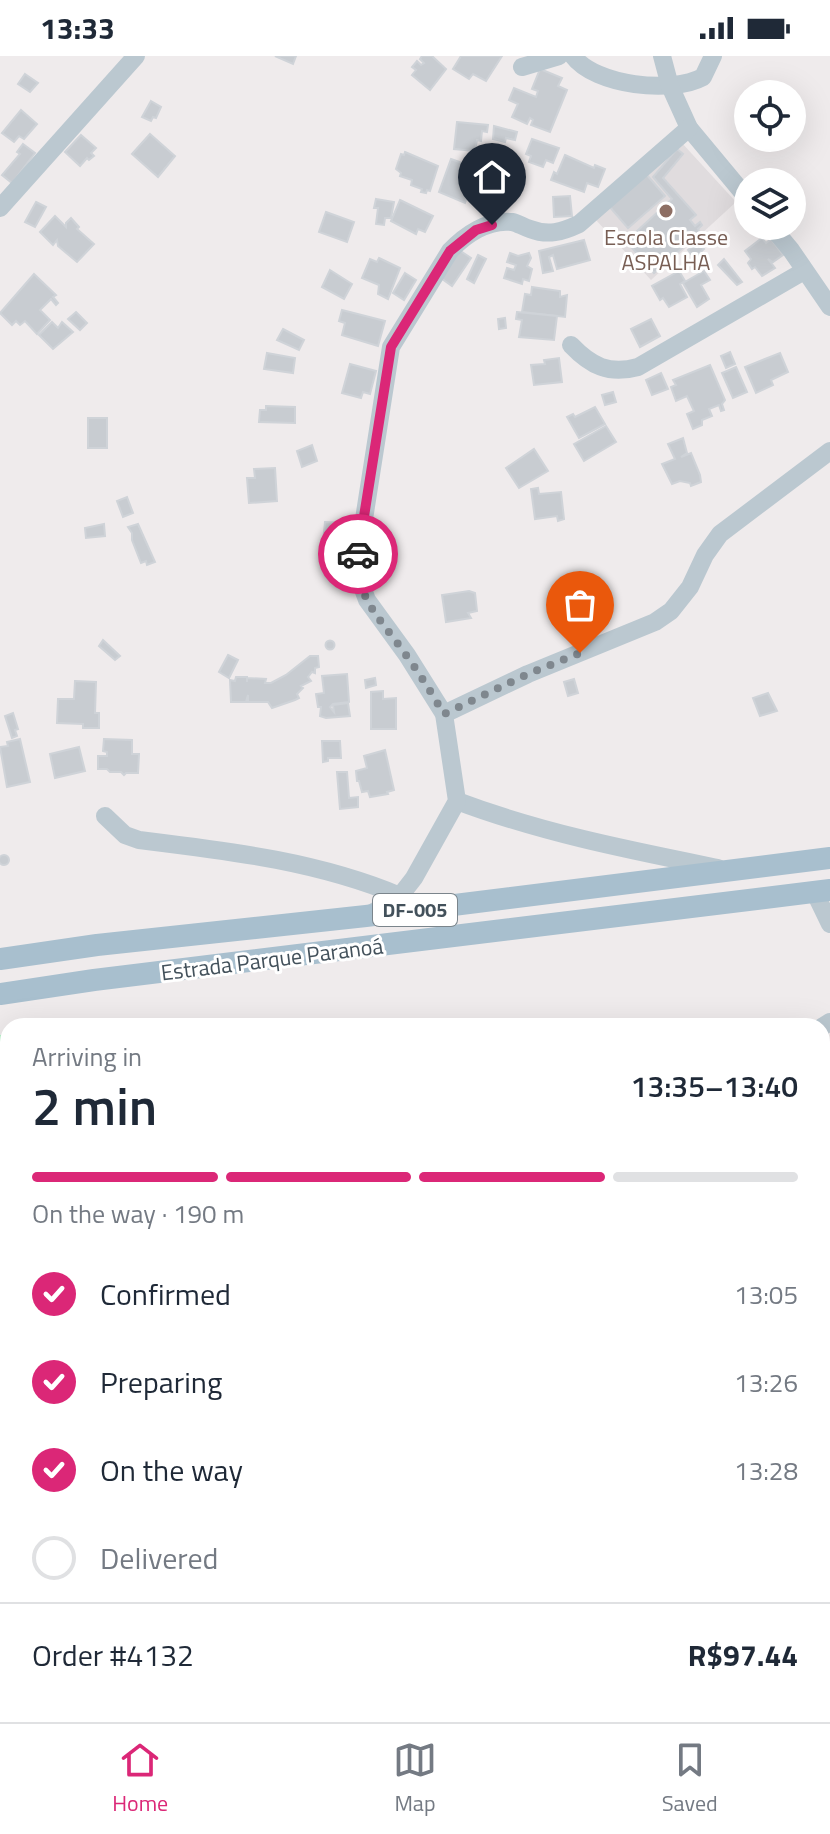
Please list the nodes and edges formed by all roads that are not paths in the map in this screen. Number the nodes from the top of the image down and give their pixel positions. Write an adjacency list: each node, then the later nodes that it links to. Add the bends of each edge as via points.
1 (136, 56): 10 (street)
2 (559, 56): 6 (street)
3 (573, 56): 7 (street, via 584,67 616,80)
4 (662, 56): 7 (street)
5 (713, 56): 7 (street, via 703,77)
6 (522, 67)
7 (670, 86): 8 (street)
8 (689, 128): 9 (street); 16 (street, via 565,231 538,232 507,222 476,230 460,241 391,347 356,570 367,600)
9 (734, 182)
10 (0, 208)
11 (781, 240): 12 (street)
12 (804, 271): 13 (street); 14 (street, via 638,367 603,369)
13 (830, 307)
14 (571, 345)
15 (830, 451): 16 (street, via 720,534 690,587 655,622)
16 (444, 714): 17 (street)
17 (457, 801): 20 (street, via 565,835); 22 (street)
18 (105, 816): 22 (street, via 139,840 324,869)
19 (830, 858): 20 (main road, Estrada Parque Paranoá / DF-005)
20 (728, 870): 23 (main road, Estrada Parque Paranoá / DF-005)
21 (822, 892): 24 (street); 27 (main road, Estrada Parque Paranoá / DF-005)
22 (400, 896): 23 (street)
23 (366, 916): 25 (main road, Estrada Parque Paranoá / DF-005)
24 (830, 924)
25 (97, 945): 26 (main road, Estrada Parque Paranoá / DF-005); 27 (main road, via 111,960)
26 (0, 959)
27 (94, 980): 28 (main road, Estrada Parque Paranoá / DF-005)
28 (0, 994)

